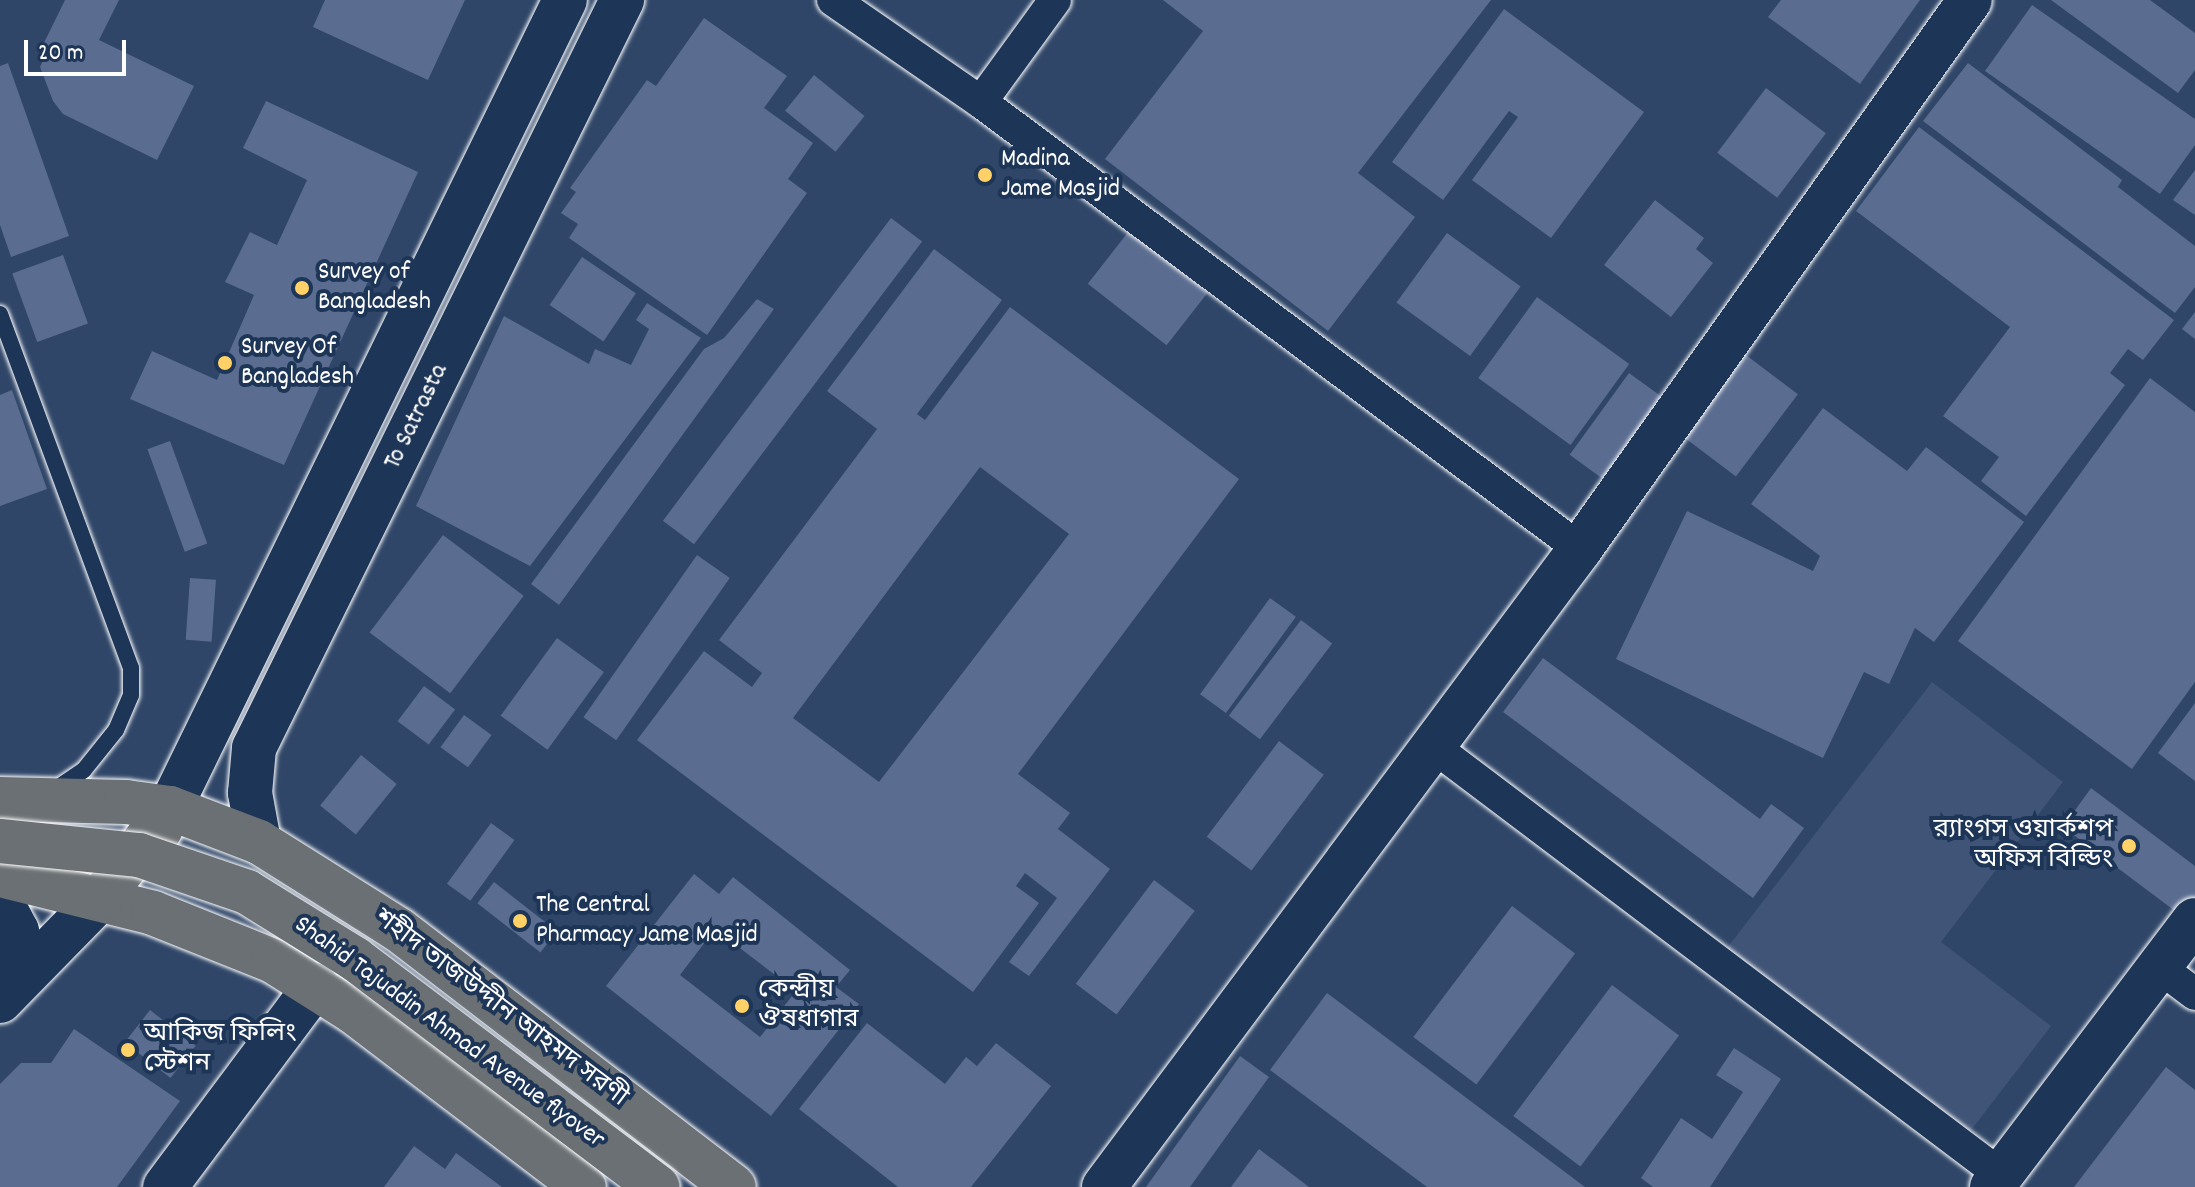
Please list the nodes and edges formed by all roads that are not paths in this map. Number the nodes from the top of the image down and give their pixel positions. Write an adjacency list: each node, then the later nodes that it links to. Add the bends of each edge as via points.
1 (565, 0): 11 (street)
2 (622, 0): 13 (street, To Satrasta, via 254,748 250,793)
3 (833, 0): 6 (street)
4 (1055, 0): 6 (street)
5 (1970, 0): 8 (street)
6 (981, 102): 8 (street)
7 (0, 314): 10 (lane, via 131,668 125,713 100,752 78,775)
8 (1580, 549): 9 (street)
9 (1434, 747): 26 (street); 31 (street)
10 (30, 799): 11 (main road, শহীদ তাজউদ্দীন আহমদ সরণী); 14 (main road)
11 (170, 808): 13 (main road, শহীদ তাজউদ্দীন আহমদ সরণী); 15 (main road); 18 (main road, via 155,843 153,875 164,903)
12 (0, 841): 29 (main road, Shahid Tajuddin Ahmad Avenue flyover, bridge, via 139,855 247,892 355,959)
13 (259, 842): 19 (main road, via 274,902); 30 (main road, শহীদ তাজউদ্দীন আহমদ সরণী, via 399,930)
14 (20, 878): 15 (main road)
15 (101, 898): 18 (main road); 24 (street)
16 (0, 899): 22 (street, via 14,917 17,944)
17 (2195, 920): 20 (street)
18 (188, 925): 19 (main road)
19 (273, 961): 21 (main road); 25 (street)
20 (2159, 967): 23 (street); 26 (street)
21 (316, 985): 25 (street); 28 (main road)
22 (0, 993)
23 (2195, 994)
24 (0, 1001)
25 (267, 1050): 27 (street)
26 (1996, 1181)
27 (165, 1187)
28 (584, 1187)
29 (658, 1187)
30 (734, 1187)
31 (1104, 1187)

